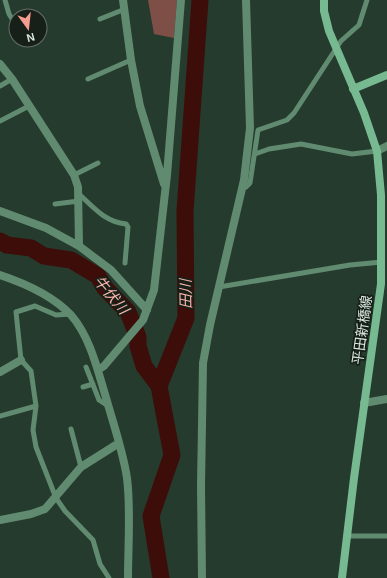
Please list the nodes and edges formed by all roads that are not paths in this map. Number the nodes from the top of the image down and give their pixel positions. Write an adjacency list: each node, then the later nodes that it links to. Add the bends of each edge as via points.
1 (5, 0): 8 (lane)
2 (123, 0): 7 (street)
3 (181, 0): 25 (street)
4 (246, 0): 26 (street, via 250,128)
5 (324, 0): 10 (main road, 平田新橋線, via 324,11)
6 (367, 0): 10 (lane, via 359,25)
7 (125, 9): 9 (lane); 11 (street)
8 (8, 10)
9 (100, 19)
10 (336, 47): 17 (main road, 平田新橋線); 22 (lane, via 294,113 287,120 258,130)
11 (131, 60): 15 (lane); 25 (street, via 140,106)
12 (0, 64): 14 (street)
13 (387, 75): 17 (main road)
14 (12, 79): 16 (lane); 18 (street)
15 (88, 79)
16 (0, 86)
17 (353, 89): 21 (main road, 平田新橋線)
18 (29, 106): 19 (lane); 24 (street)
19 (0, 121)
20 (387, 146): 21 (street)
21 (377, 151): 22 (lane, via 352,154 301,144); 31 (main road, 平田新橋線, via 381,195)
22 (255, 154): 26 (lane, via 250,183)
23 (98, 163): 24 (lane)
24 (74, 175): 27 (street)
25 (165, 188): 35 (street, via 154,290)
26 (242, 188): 34 (street)
27 (79, 197): 28 (lane); 30 (street); 32 (lane, via 107,219 126,224 128,227)
28 (55, 204)
29 (0, 211): 30 (street, via 46,228)
30 (79, 246): 35 (street, via 111,270)
31 (382, 262): 34 (lane); 44 (main road, 平田新橋線, via 378,312)
32 (125, 263)
33 (0, 275): 36 (street, via 56,302)
34 (219, 286): 57 (street, via 203,364)
35 (147, 310): 39 (street, via 143,320)
36 (70, 314): 37 (lane, via 56,316 35,306 16,312); 39 (street, via 82,328)
37 (21, 360): 40 (street); 45 (lane, via 31,372)
38 (86, 367): 41 (lane)
39 (99, 369): 46 (street)
40 (0, 372)
41 (93, 384): 42 (lane); 46 (lane, via 99,400)
42 (82, 387)
43 (387, 399): 44 (street)
44 (364, 403): 53 (main road, 平田新橋線)
45 (36, 406): 47 (lane); 51 (lane, via 33,430 36,446)
46 (108, 406): 49 (street)
47 (0, 416)
48 (71, 429): 50 (lane)
49 (119, 443): 50 (street); 56 (street, via 128,492)
50 (81, 468): 51 (street)
51 (56, 498): 52 (street, via 45,509); 55 (lane, via 93,540 100,564)
52 (0, 520)
53 (348, 536): 54 (lane); 58 (main road, 平田新橋線)
54 (387, 536)
55 (109, 578)
56 (128, 578)
57 (202, 578)
58 (342, 578)

